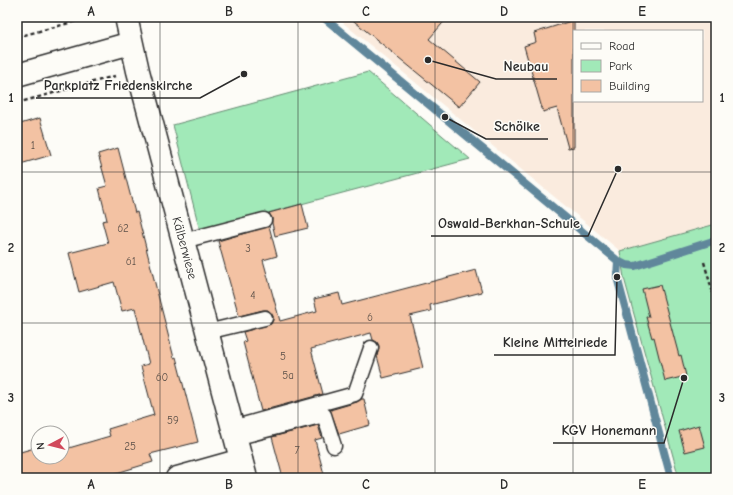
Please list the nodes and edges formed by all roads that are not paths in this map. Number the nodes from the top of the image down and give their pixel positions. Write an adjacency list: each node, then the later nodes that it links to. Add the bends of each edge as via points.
1 (126, 17): 2 (street, Kälberwiese)
2 (131, 43): 3 (street); 5 (street, Kälberwiese)
3 (17, 75)
4 (264, 220): 5 (lane)
5 (183, 241): 7 (street, Kälberwiese)
6 (265, 318): 7 (lane)
7 (207, 332): 9 (street, Kälberwiese)
8 (371, 348): 9 (lane, via 354,394)
9 (234, 433): 10 (lane, via 324,416); 11 (street, Kälberwiese)
10 (334, 446)
11 (244, 469): 12 (street)
12 (177, 478)

